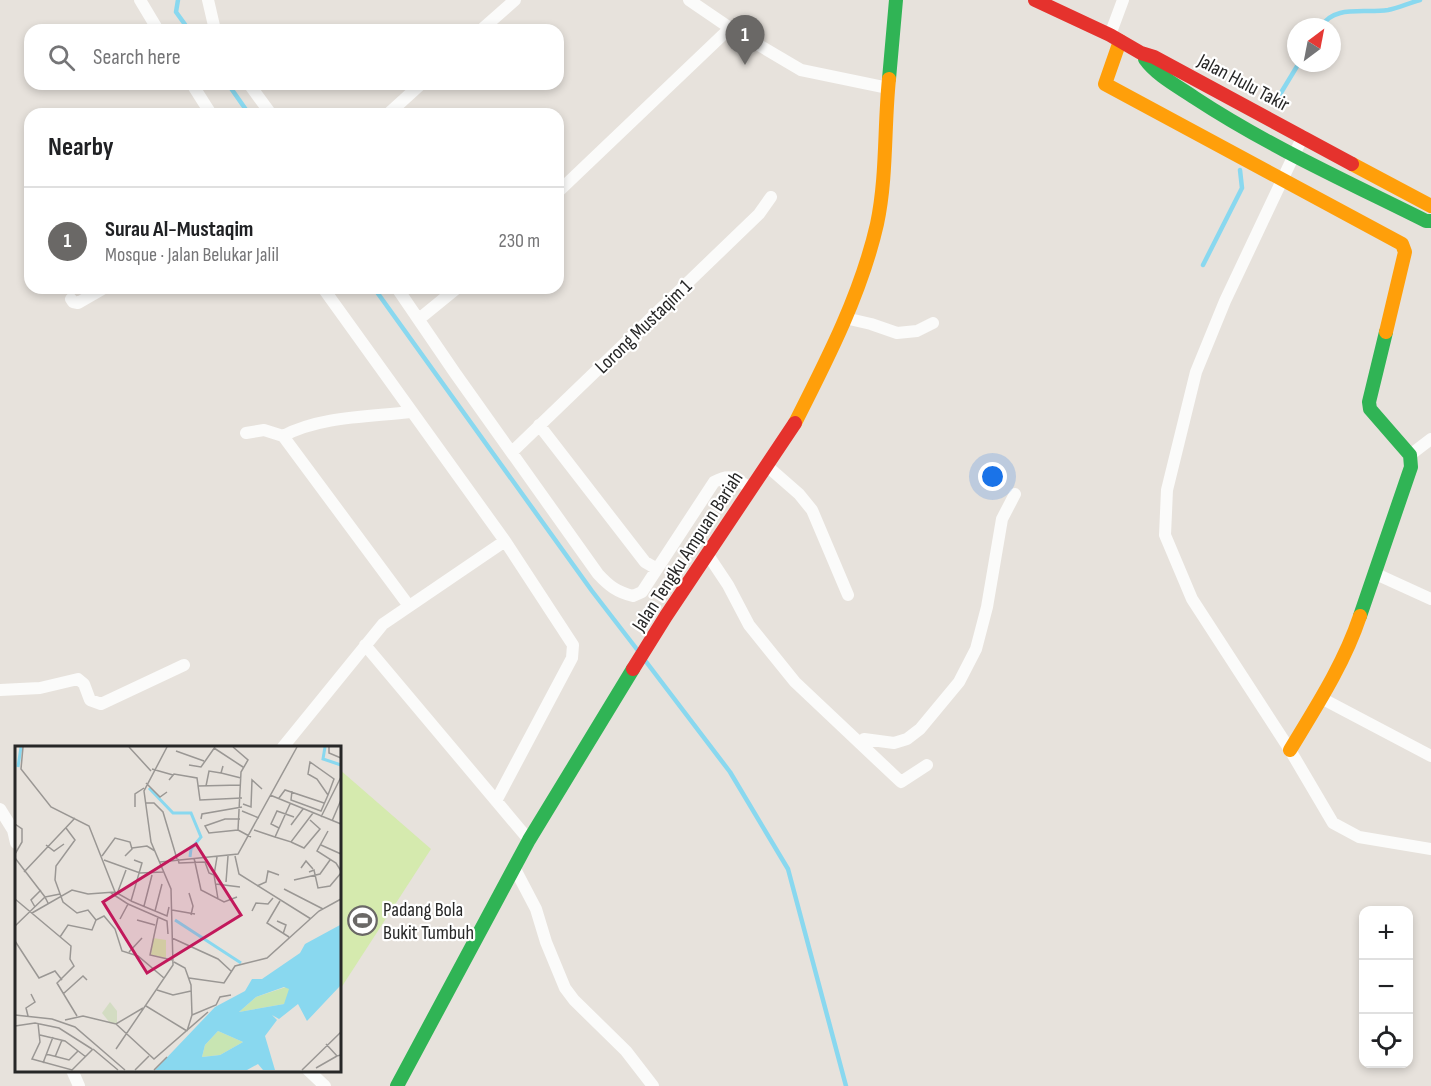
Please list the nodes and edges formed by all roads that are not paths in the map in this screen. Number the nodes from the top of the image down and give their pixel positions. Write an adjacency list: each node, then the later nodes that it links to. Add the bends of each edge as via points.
1 (140, 0): 8 (street)
2 (515, 0): 10 (street)
3 (689, 0): 11 (street)
4 (896, 0): 14 (street, Jalan Tengku Ampuan Bariah)
5 (1035, 0): 12 (street, Jalan Hulu Takir)
6 (1123, 0): 12 (street)
7 (209, 1): 9 (street)
8 (154, 24)
9 (215, 24)
10 (488, 24)
11 (730, 28): 14 (street, via 801,70); 24 (street)
12 (1115, 38): 13 (street, Jalan Hulu Takir); 23 (street, via 1105,84)
13 (1141, 53): 21 (street, Jalan Hulu Takir); 22 (street, via 1149,65 1192,97)
14 (888, 88): 33 (street, Jalan Tengku Ampuan Bariah, via 877,223)
15 (196, 90): 18 (street)
16 (253, 90): 19 (street)
17 (414, 90): 20 (street)
18 (207, 108)
19 (267, 108)
20 (395, 108)
21 (1303, 136): 22 (street); 26 (street, Jalan Hulu Takir)
22 (1294, 155): 23 (street); 27 (street)
23 (1283, 180): 42 (street, via 1402,244 1405,252 1369,402 1370,409); 59 (street, via 1196,372 1167,490 1165,535 1192,599)
24 (564, 186)
25 (771, 197): 37 (street, Lorong Mustaqim 1, via 759,214)
26 (1431, 206)
27 (1431, 221)
28 (94, 294): 32 (street, via 78,303)
29 (327, 294): 36 (street)
30 (401, 294): 34 (street)
31 (450, 294): 34 (street)
32 (71, 299)
33 (845, 318): 35 (street, via 897,333 917,331); 43 (street, Jalan Tengku Ampuan Bariah, via 791,430)
34 (419, 319): 41 (street)
35 (933, 323)
36 (411, 412): 39 (street, via 320,423 299,427); 46 (street)
37 (539, 425): 41 (street, Lorong Mustaqim 1); 48 (street, via 645,562)
38 (246, 433): 39 (street, via 264,430)
39 (283, 436): 52 (street)
40 (1431, 439): 42 (street)
41 (512, 452): 48 (street, via 609,586 633,596 642,592)
42 (1410, 455): 49 (street, via 1411,466)
43 (767, 466): 44 (street, Jalan Tengku Ampuan Bariah); 50 (street, via 812,510)
44 (751, 489): 47 (street, Jalan Tengku Ampuan Bariah); 48 (street, via 735,478 723,477 714,482)
45 (1016, 494): 57 (street, via 1002,519 976,649 959,682 907,739 894,743 864,739)
46 (505, 541): 52 (street); 62 (street, via 573,645 572,658)
47 (708, 555): 57 (street, via 749,624 781,666); 65 (street, Jalan Tengku Ampuan Bariah, via 666,616)
48 (657, 569)
49 (1376, 574): 51 (street); 56 (street, via 1355,632)
50 (848, 595)
51 (1431, 599)
52 (409, 606): 53 (street, via 383,624)
53 (365, 645): 58 (street); 62 (street)
54 (184, 665): 55 (street, via 101,704 90,700 78,679 40,688)
55 (0, 690)
56 (1321, 698): 59 (street); 60 (street)
57 (860, 744): 61 (street, via 901,782)
58 (284, 746)
59 (1290, 750): 66 (street, via 1334,823 1359,837)
60 (1431, 756)
61 (927, 765)
62 (496, 801): 65 (street)
63 (0, 809): 64 (street)
64 (15, 839)
65 (529, 840): 67 (street, Jalan Tengku Ampuan Bariah)
66 (1431, 849)
67 (514, 867): 72 (street, Jalan Tengku Ampuan Bariah); 73 (street, via 536,909 565,988 626,1051)
68 (72, 1071): 70 (street)
69 (309, 1071): 71 (street)
70 (80, 1086)
71 (325, 1086)
72 (397, 1086)
73 (653, 1086)

